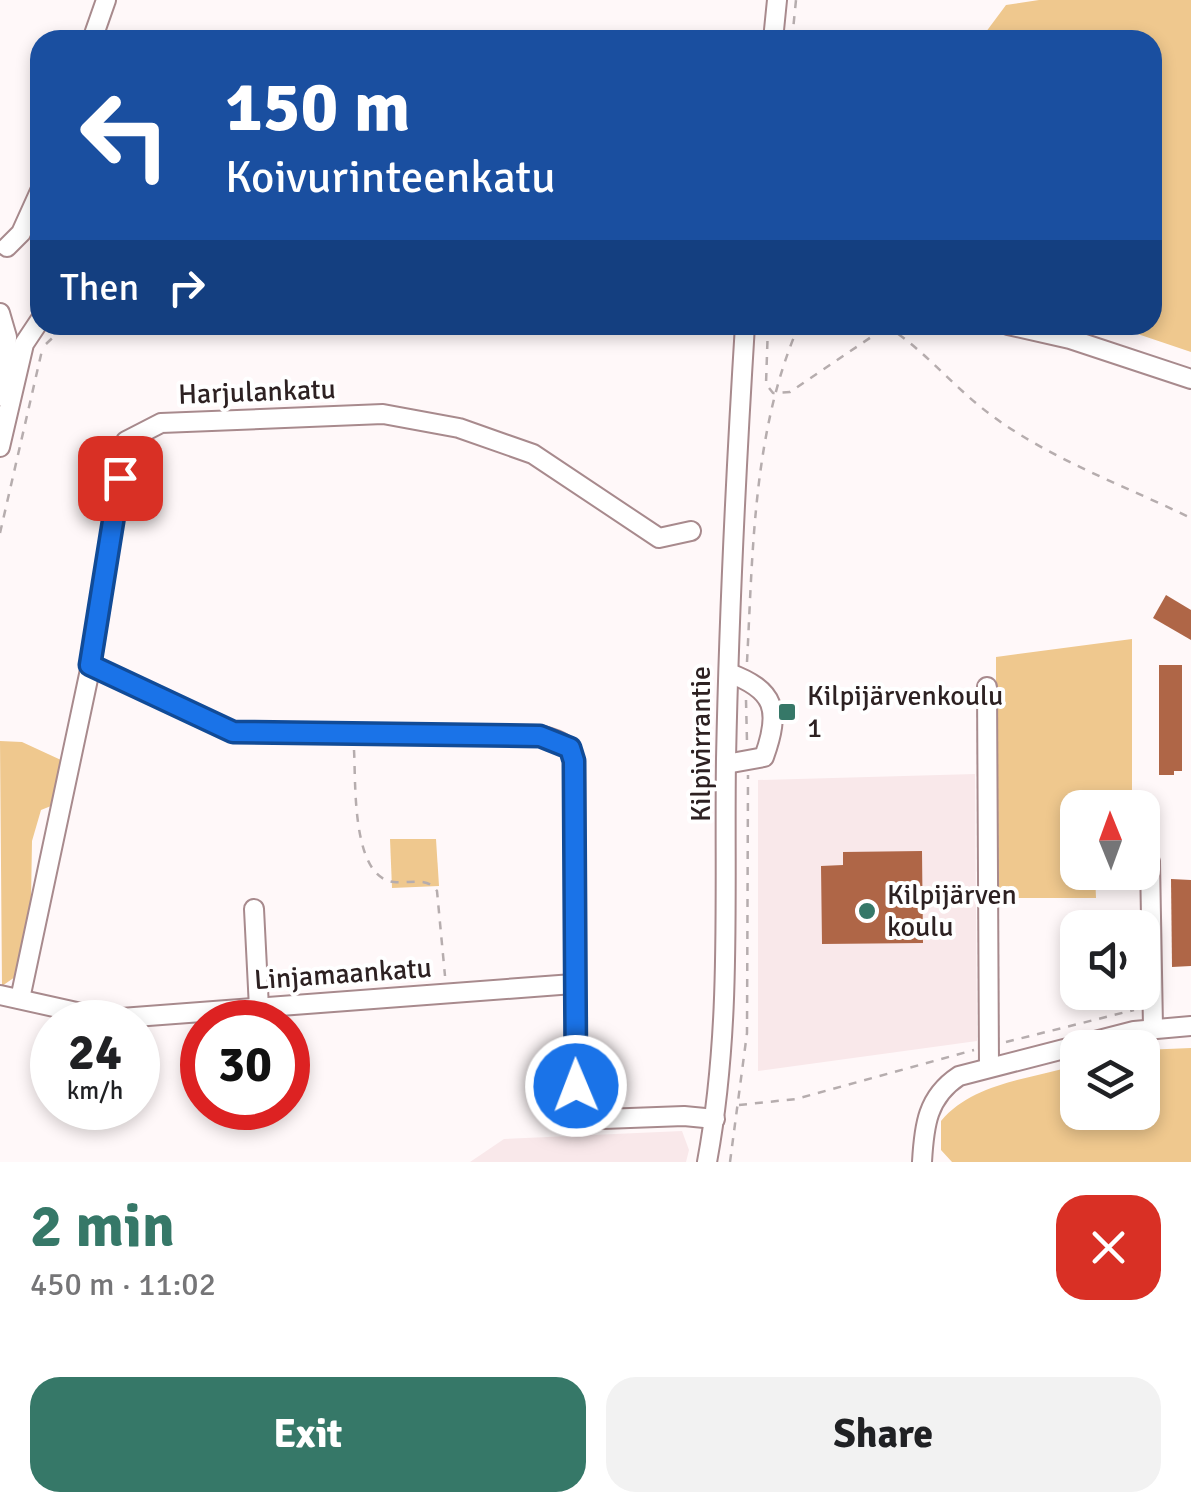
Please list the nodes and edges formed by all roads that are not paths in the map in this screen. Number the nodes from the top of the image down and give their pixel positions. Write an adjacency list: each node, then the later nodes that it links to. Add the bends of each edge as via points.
1 (106, 0): 3 (street)
2 (777, 0): 4 (street)
3 (96, 30)
4 (774, 30)
5 (30, 215): 7 (street)
6 (30, 245): 7 (street)
7 (3, 250)
8 (0, 310): 9 (street); 14 (street, via 7,344)
9 (30, 319)
10 (30, 335): 14 (street)
11 (744, 335): 17 (street, Kilpivirrantie)
12 (1052, 335): 13 (street)
13 (1191, 379)
14 (1, 442)
15 (691, 531): 16 (street, Harjulankatu, via 659,538 533,454 459,428 384,414 161,423 126,441)
16 (90, 665): 22 (street, via 233,732 540,736 570,748); 24 (street, Harjulankatu)
17 (729, 673): 19 (street, Kilpivirrantie); 19 (street, via 764,689 771,704 764,757)
18 (986, 687): 30 (street)
19 (726, 764): 31 (street, Kilpivirrantie, via 728,992)
20 (1150, 890): 28 (street)
21 (254, 909): 25 (street)
22 (574, 984): 26 (street, Linjamaankatu); 31 (street, via 576,1120)
23 (0, 994): 24 (street, Linjamaankatu)
24 (20, 999): 27 (street, Linjamaankatu, via 108,1019)
25 (259, 1000)
26 (310, 1004)
27 (180, 1014)
28 (1152, 1018): 29 (street); 30 (street)
29 (1191, 1026)
30 (988, 1067): 33 (street, via 959,1076 936,1095)
31 (716, 1111): 32 (street, Kilpivirrantie)
32 (707, 1162)
33 (922, 1162)

